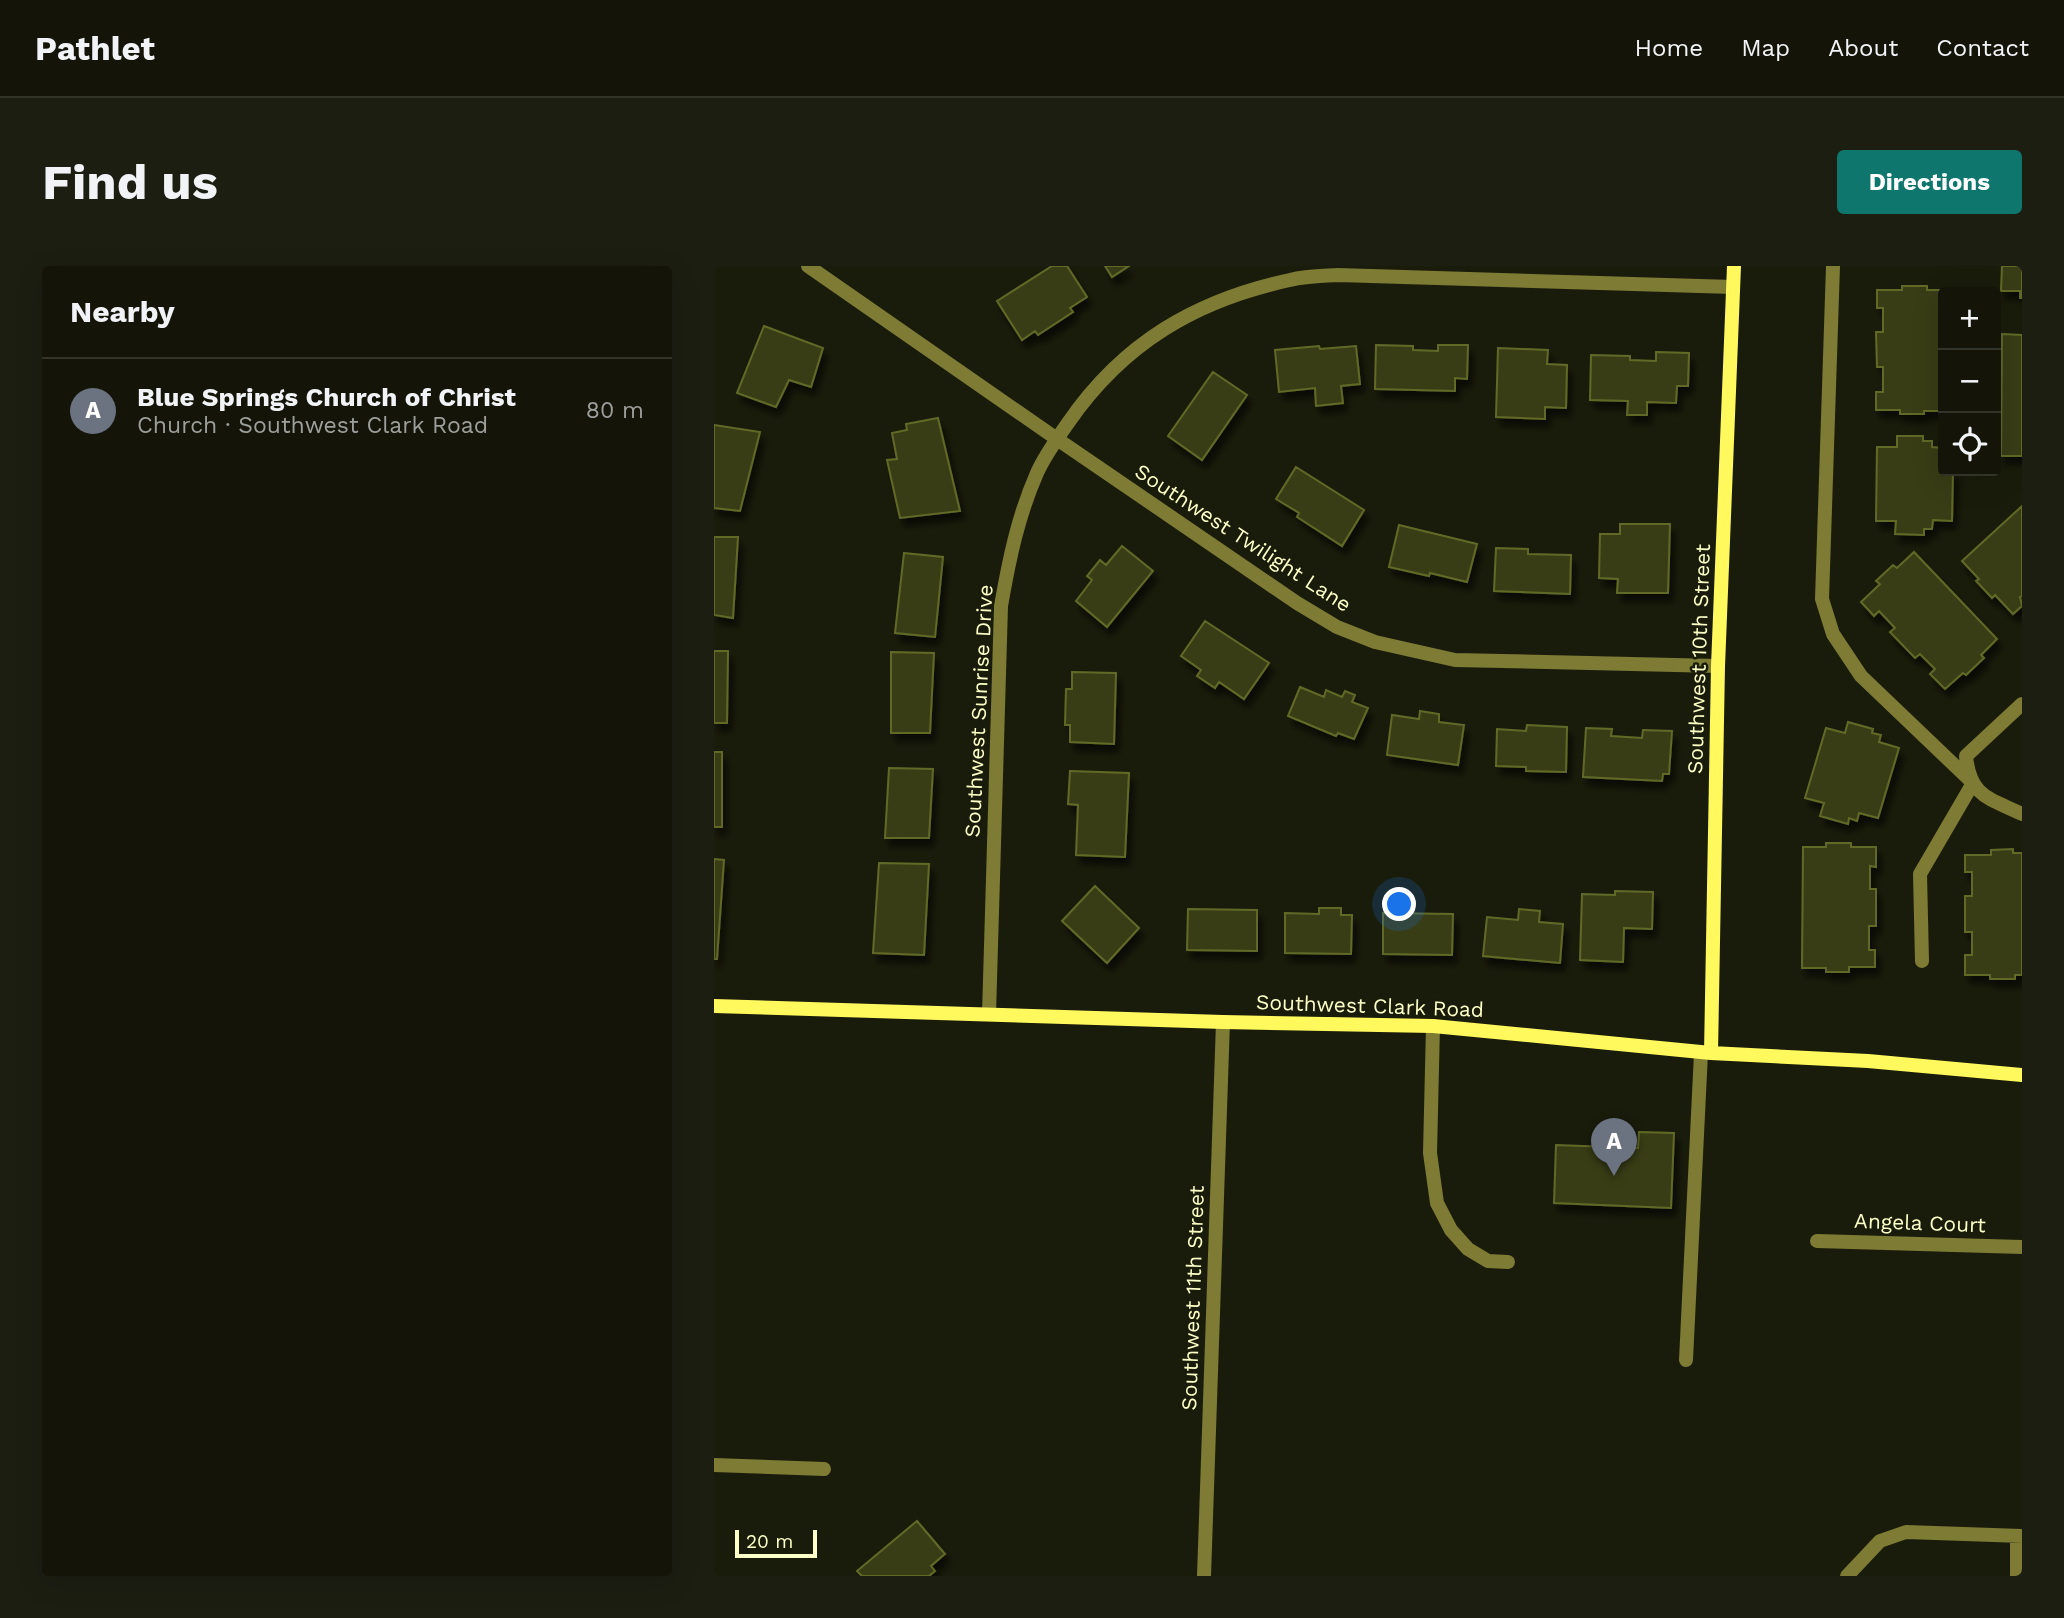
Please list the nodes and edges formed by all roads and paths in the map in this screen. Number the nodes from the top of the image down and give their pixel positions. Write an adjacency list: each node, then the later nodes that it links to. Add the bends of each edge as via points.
1 (808, 266): 5 (street, Southwest Twilight Lane)
2 (1734, 266): 4 (street, Southwest 10th Street)
3 (1833, 266): 8 (street, via 1822,599 1833,634 1861,676)
4 (1733, 288): 5 (street, Southwest Sunrise Drive, via 1338,275 1292,279 1231,296 1175,321 1129,354 1088,394); 6 (street, Southwest 10th Street)
5 (1057, 439): 6 (street, Southwest Twilight Lane, via 1297,603 1375,642 1455,660); 12 (street, Southwest Sunrise Drive, via 1038,470 1021,513 1001,606)
6 (1718, 666): 15 (street, Southwest 10th Street)
7 (2022, 704): 8 (street, via 1966,756)
8 (1973, 783): 9 (street, via 1980,794); 10 (street, via 1920,874)
9 (2022, 814)
10 (1922, 961)
11 (714, 1006): 12 (street, Southwest Clark Road)
12 (989, 1014): 13 (street, Southwest Clark Road)
13 (1223, 1022): 14 (street, Southwest Clark Road); 24 (street, Southwest 11th Street)
14 (1433, 1026): 15 (street, Southwest Clark Road); 19 (street, via 1430,1153 1437,1203 1468,1249 1488,1261)
15 (1706, 1053): 16 (street, Southwest Clark Road); 20 (street)
16 (2022, 1075)
17 (1818, 1241): 18 (street, Angela Court)
18 (2022, 1247)
19 (1508, 1262)
20 (1686, 1360)
21 (714, 1465): 22 (street)
22 (824, 1469)
23 (2020, 1536): 25 (street, via 1906,1532 1880,1541); 26 (street)
24 (1204, 1576)
25 (1846, 1576)
26 (2017, 1576)

